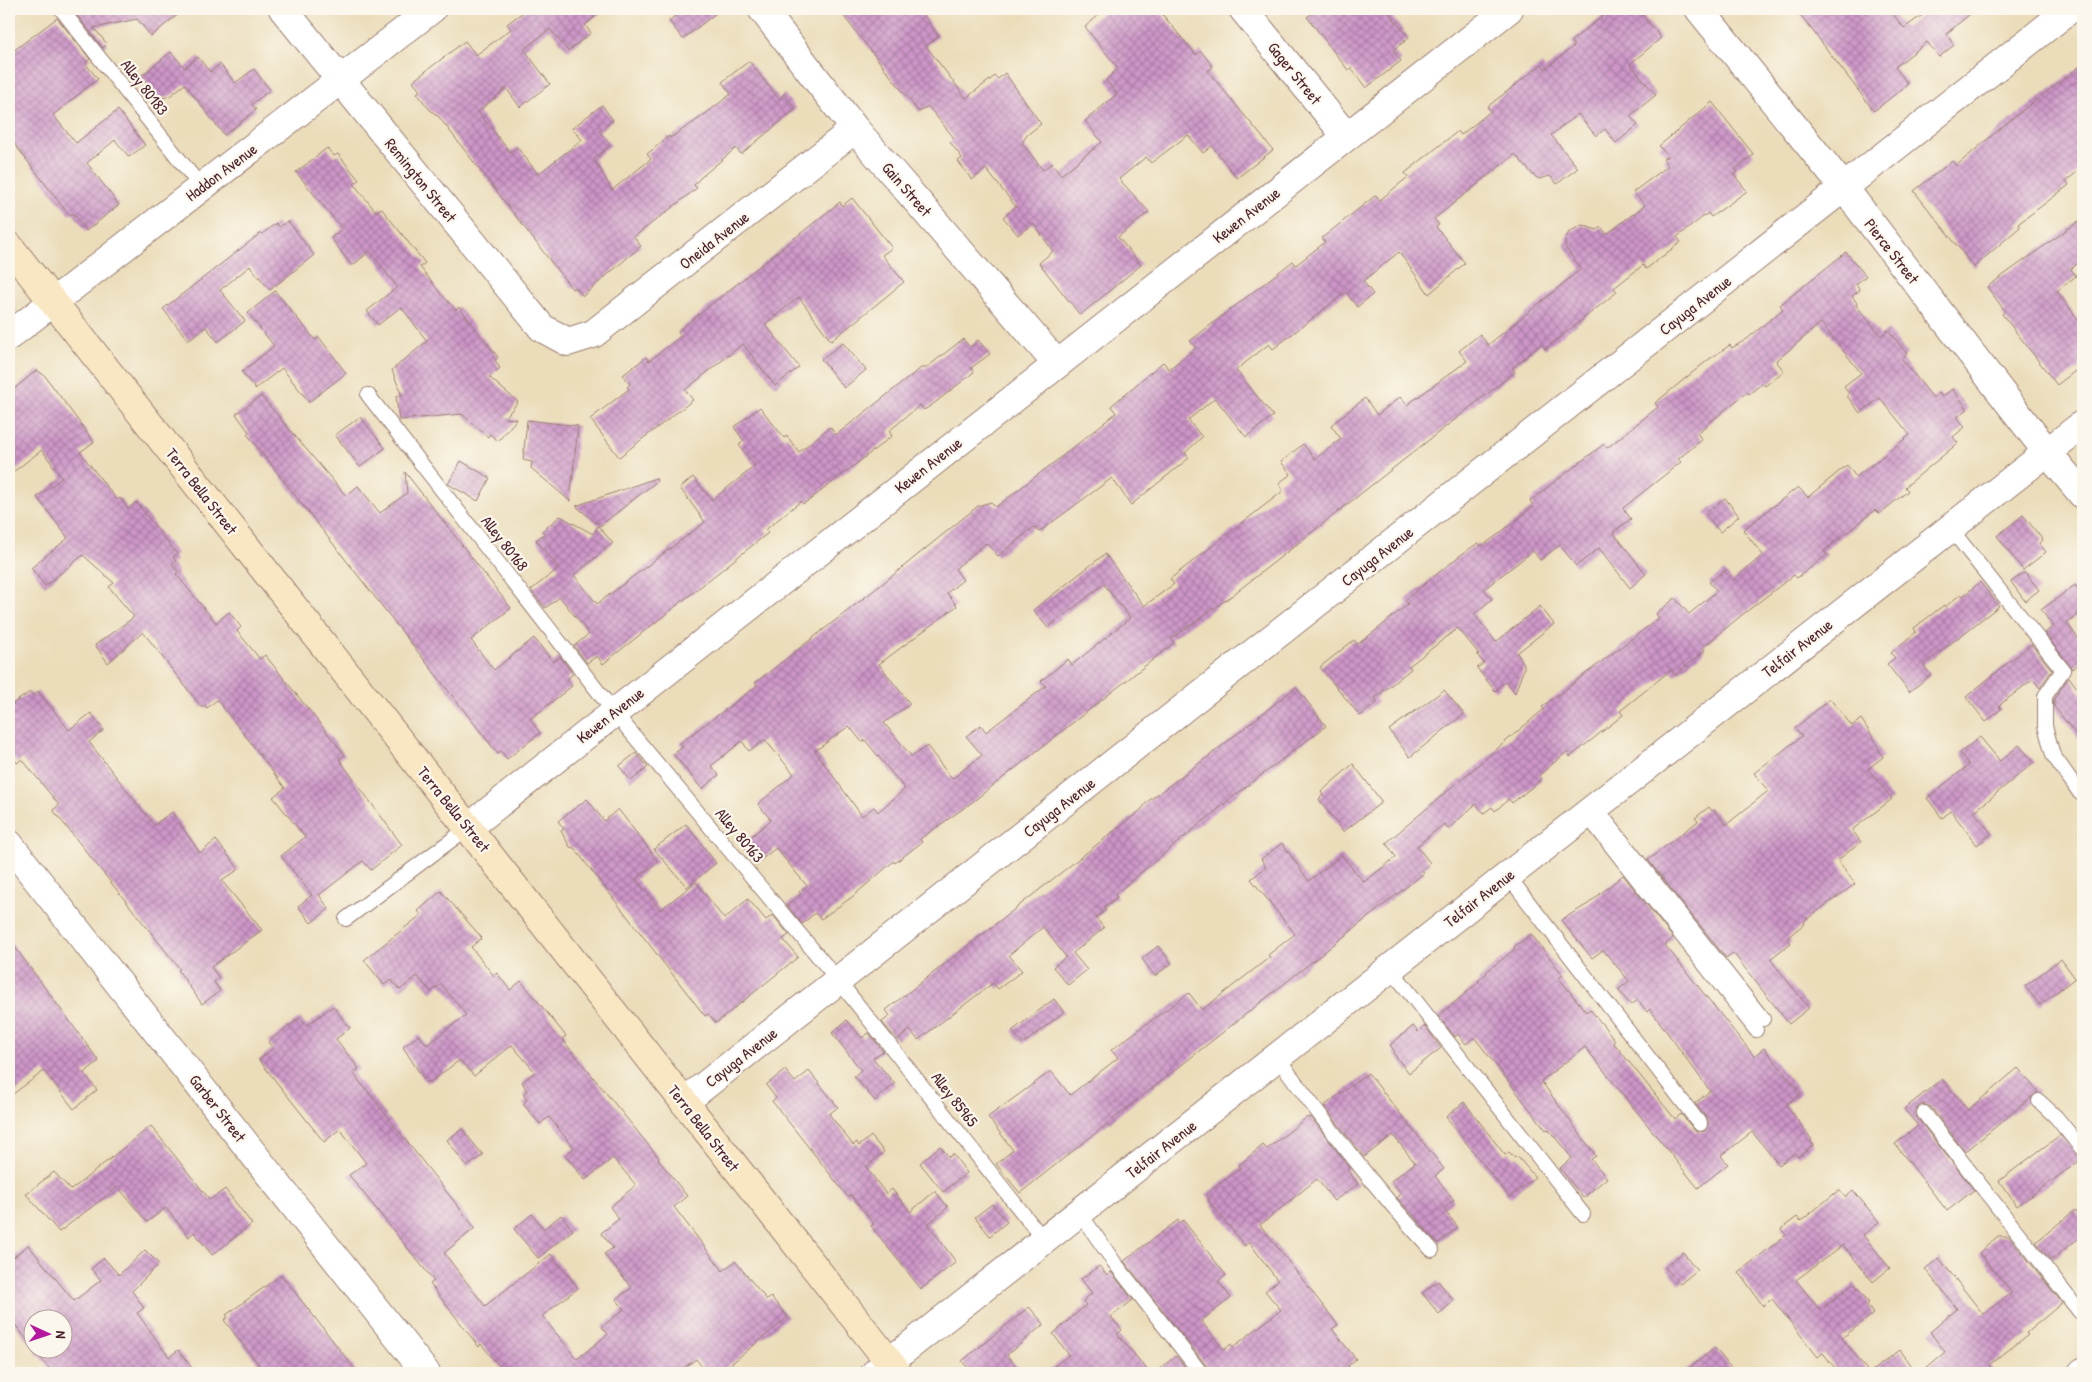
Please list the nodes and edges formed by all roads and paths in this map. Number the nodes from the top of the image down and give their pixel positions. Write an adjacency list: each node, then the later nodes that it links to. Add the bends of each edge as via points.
1 (61, 9): 12 (lane, Alley 80183)
2 (283, 9): 9 (street, Remington Street)
3 (432, 9): 9 (street, Haddon Avenue)
4 (762, 9): 10 (street, Gain Street)
5 (1243, 9): 11 (street, Gager Street)
6 (1508, 9): 11 (street, Kewen Avenue)
7 (1699, 9): 13 (street, Pierce Street)
8 (2070, 9): 13 (street, Cayuga Avenue)
9 (341, 80): 12 (street, Haddon Avenue); 17 (street, Remington Street, via 542,328)
10 (855, 129): 17 (street, Oneida Avenue, via 593,334); 18 (street, Gain Street)
11 (1346, 136): 18 (street, Kewen Avenue)
12 (201, 187): 15 (street, Haddon Avenue)
13 (1844, 188): 21 (street, Pierce Street); 32 (street, Cayuga Avenue)
14 (9, 246): 15 (main road, Terra Bella Street)
15 (52, 301): 16 (street, Haddon Avenue); 27 (main road, Terra Bella Street)
16 (9, 336)
17 (568, 342)
18 (1057, 364): 24 (street, Kewen Avenue)
19 (368, 395): 24 (lane, Alley 80168)
20 (2083, 424): 21 (street, Telfair Avenue)
21 (2047, 452): 22 (street, Pierce Street); 23 (street, Telfair Avenue)
22 (2083, 495)
23 (1950, 528): 25 (lane, via 2063,670 2045,696 2044,726 2053,755); 26 (street, Telfair Avenue)
24 (614, 712): 27 (street, Kewen Avenue); 32 (lane, Alley 80163)
25 (2080, 793)
26 (1591, 811): 29 (street, Telfair Avenue); 33 (lane)
27 (469, 827): 30 (lane, Kewen Avenue); 36 (main road, Terra Bella Street)
28 (9, 844): 46 (street, Garber Street)
29 (1508, 876): 31 (street, Telfair Avenue); 38 (lane)
30 (346, 919)
31 (1390, 968): 34 (street, Telfair Avenue); 41 (lane)
32 (838, 980): 36 (street, Cayuga Avenue); 42 (lane, Alley 85965)
33 (1759, 1024)
34 (1277, 1058): 40 (street, Telfair Avenue); 43 (lane, via 1330,1131)
35 (2039, 1101): 39 (lane, via 2056,1116)
36 (684, 1102): 45 (main road, Terra Bella Street)
37 (1924, 1113): 44 (lane)
38 (1700, 1124)
39 (2083, 1150)
40 (1079, 1212): 42 (street, Telfair Avenue); 47 (lane)
41 (1583, 1214)
42 (1044, 1240): 45 (street, Telfair Avenue)
43 (1432, 1250)
44 (2083, 1316)
45 (887, 1370)
46 (426, 1373)
47 (1201, 1373)

